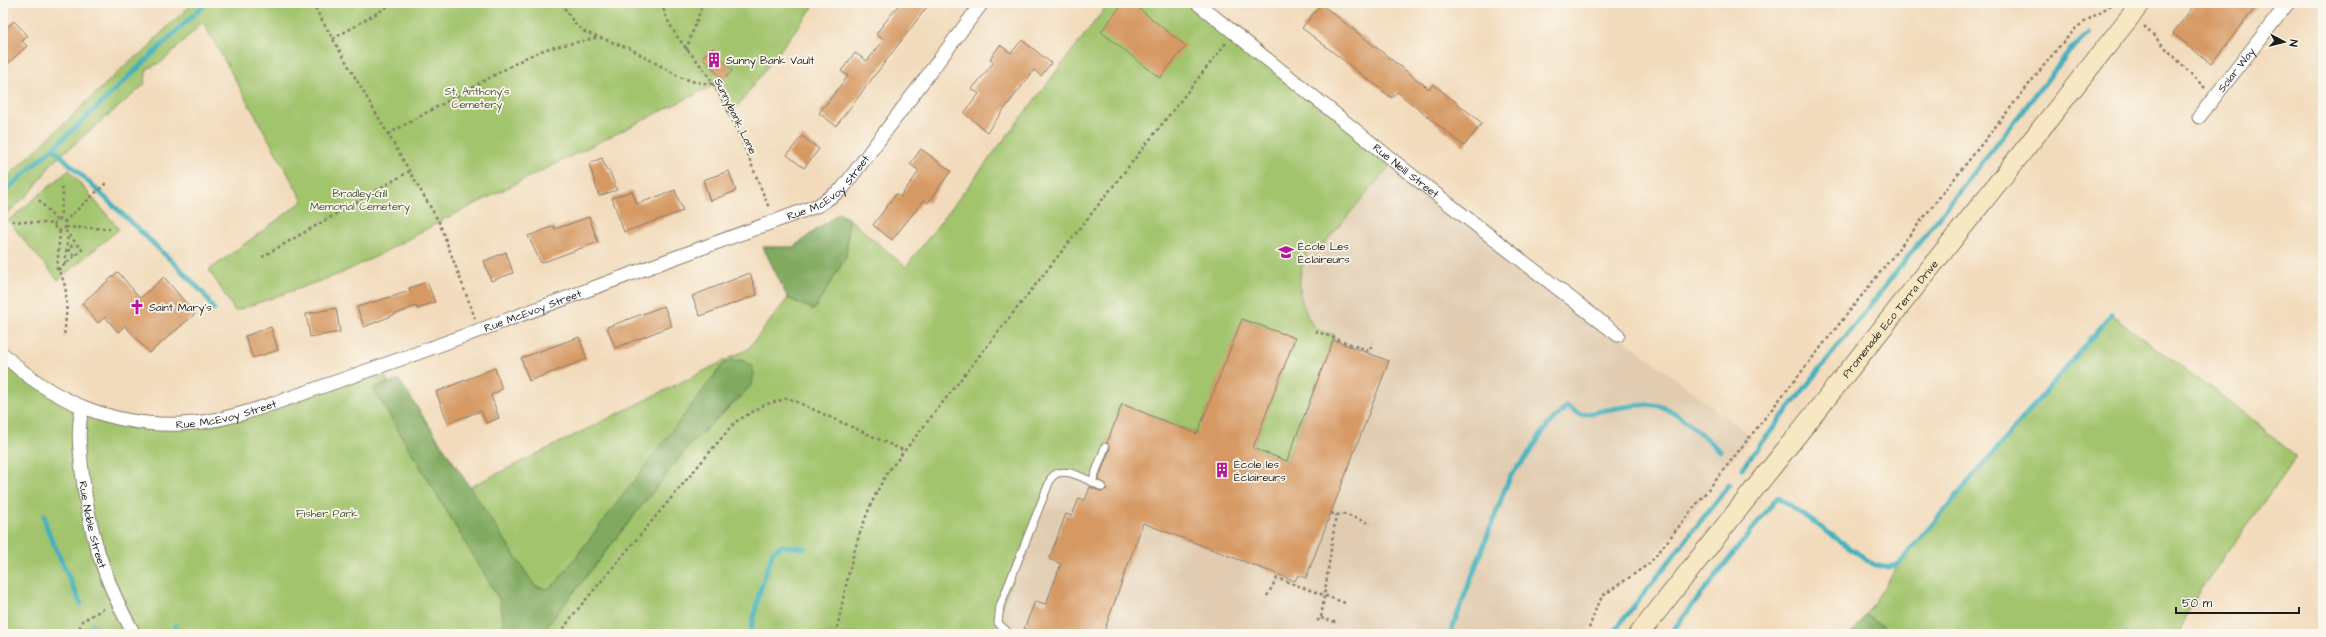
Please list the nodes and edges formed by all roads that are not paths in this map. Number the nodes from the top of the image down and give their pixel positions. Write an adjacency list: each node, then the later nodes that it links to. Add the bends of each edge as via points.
1 (982, 3): 8 (street, Rue McEvoy Street, via 842,189 818,205 243,414 213,421 180,424 106,416)
2 (1197, 3): 6 (street, Rue Neill Street, via 1405,170)
3 (2288, 3): 5 (street, Solar Way)
4 (2136, 9): 14 (street, Promenade Eco Terra Drive)
5 (2199, 117)
6 (1618, 335)
7 (3, 354): 8 (street, Rue McEvoy Street, via 42,385)
8 (82, 408): 12 (street, Rue Noble Street, via 77,429 94,542 116,603)
9 (1106, 447): 10 (lane)
10 (1092, 482): 11 (lane); 13 (lane, via 1070,473 1060,472 1051,478 1000,606 998,623)
11 (1102, 487)
12 (134, 634)
13 (1010, 634)
14 (1639, 634)

